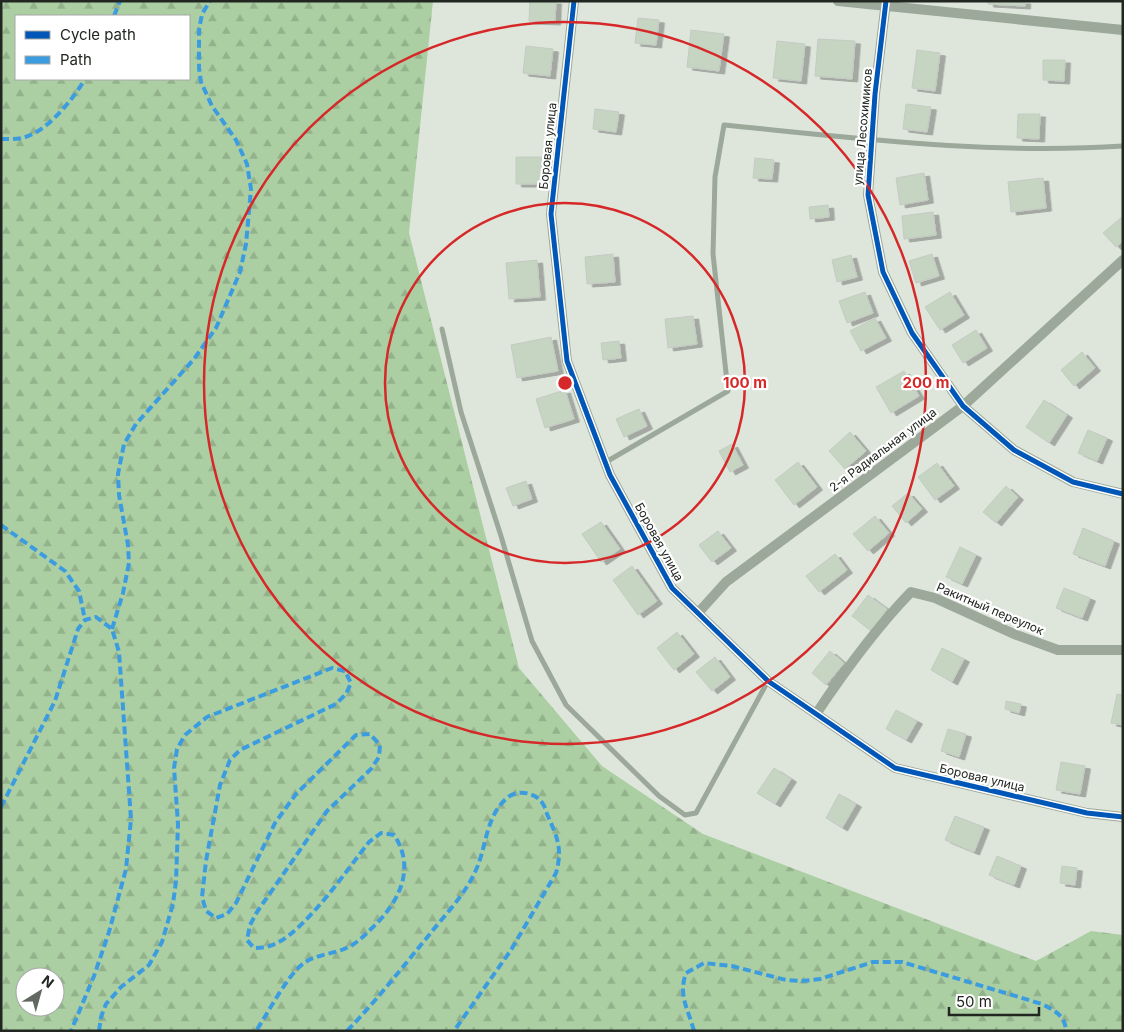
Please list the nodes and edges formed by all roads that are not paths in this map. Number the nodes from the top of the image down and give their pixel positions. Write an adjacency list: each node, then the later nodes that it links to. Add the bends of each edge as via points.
1 (574, 1): 10 (street, Боровая улица, via 551,214 566,361)
2 (838, 1): 3 (street)
3 (885, 4): 4 (street); 5 (street, улица Лесохимиков)
4 (1123, 30)
5 (872, 139): 6 (lane, via 990,149); 9 (street, улица Лесохимиков, via 868,195 883,272 912,333); 10 (lane, via 724,125 716,178 713,254 728,391)
6 (1123, 146)
7 (1123, 260): 9 (street, 2-я Радиальная улица)
8 (442, 329): 14 (lane, via 461,412 532,641 566,705 659,796 685,815 696,813)
9 (964, 406): 11 (street, улица Лесохимиков, via 1014,450 1064,478); 12 (street, 2-я Радиальная улица, via 726,582)
10 (605, 462): 12 (street, Боровая улица, via 672,588)
11 (1123, 494)
12 (698, 613): 14 (street, Боровая улица)
13 (1123, 650): 15 (street, Ракитный переулок, via 1058,650 1014,634 936,598 911,592)
14 (768, 681): 15 (street, Боровая улица)
15 (816, 714): 16 (street, Боровая улица, via 895,768 1087,813)
16 (1123, 817)

